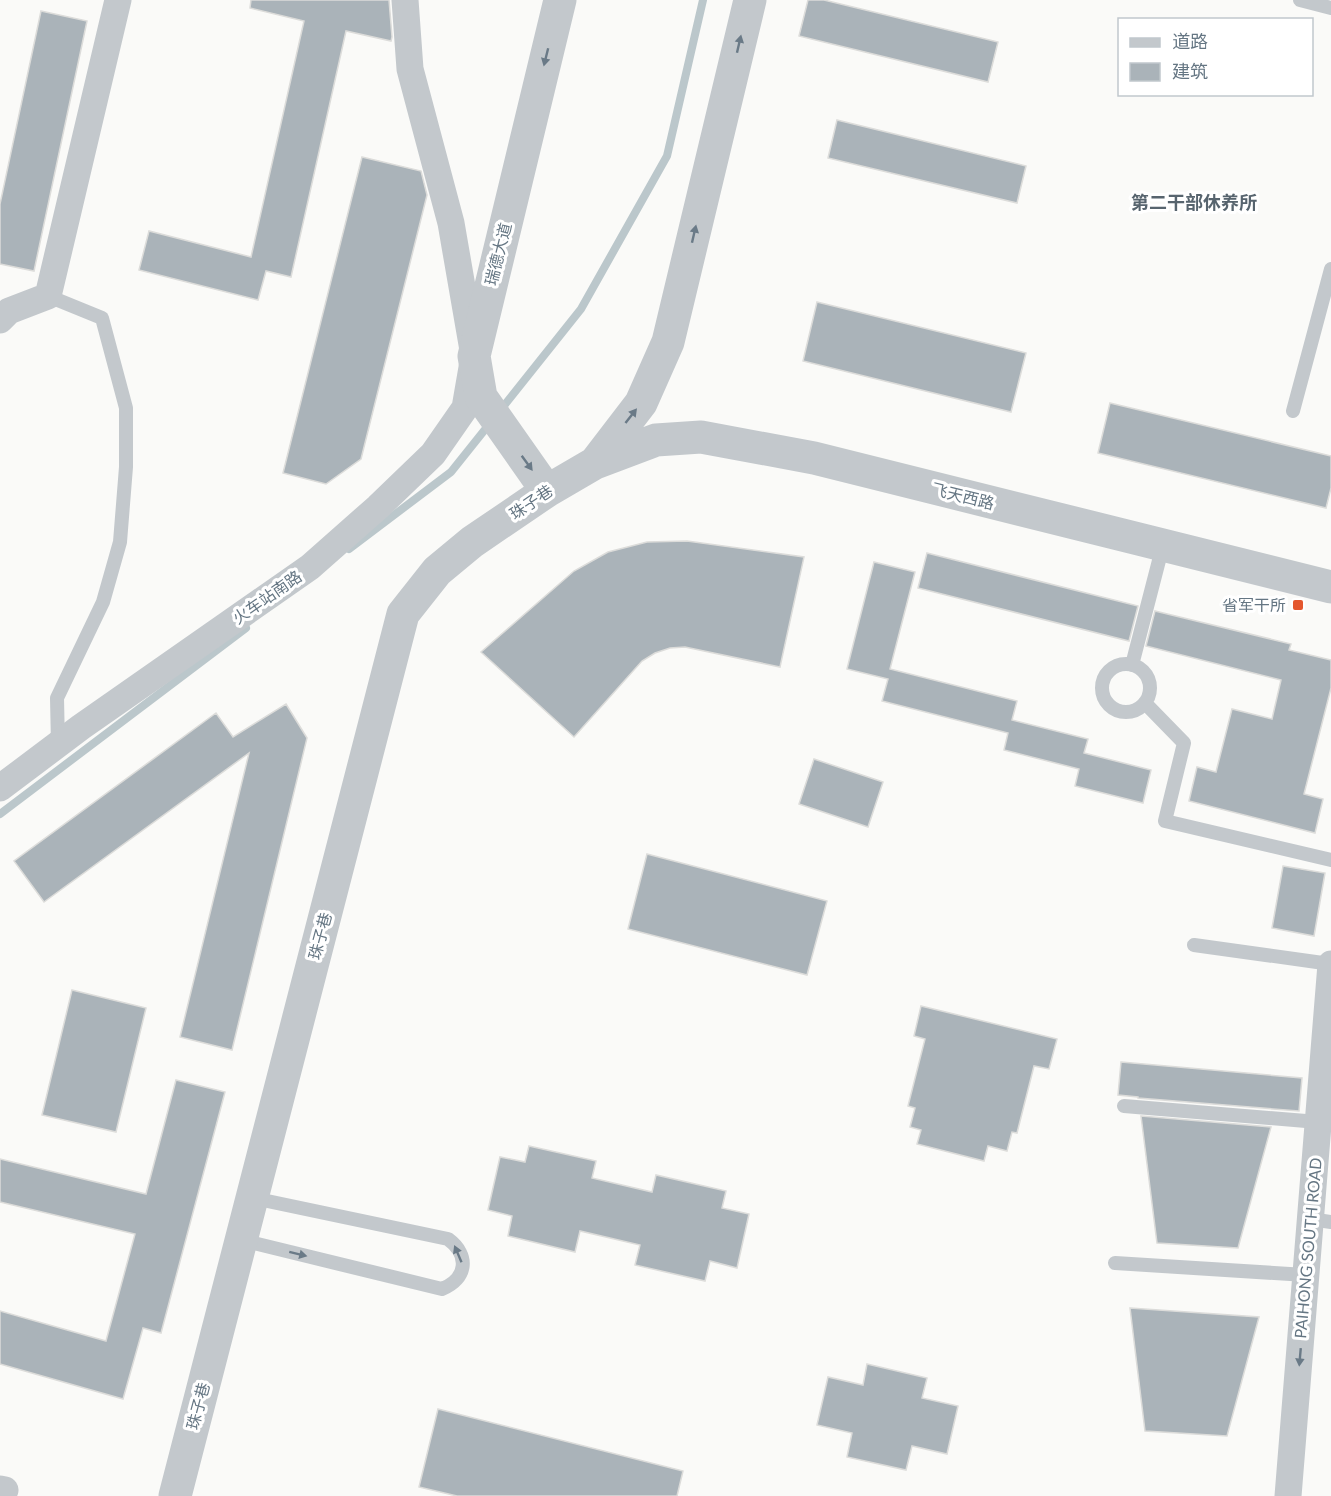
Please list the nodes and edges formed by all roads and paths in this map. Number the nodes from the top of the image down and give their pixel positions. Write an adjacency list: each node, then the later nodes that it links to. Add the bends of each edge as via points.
1 (118, 0): 8 (street)
2 (405, 0): 11 (street, 火车站南路, via 410,69 451,223)
3 (560, 0): 11 (street, 瑞德大道, one-way to 11)
4 (750, 0): 13 (street, one-way to 4, via 641,403 668,342)
5 (1302, 0): 6 (lane)
6 (1331, 8)
7 (1331, 269): 9 (lane)
8 (48, 296): 10 (street, via 9,311); 19 (lane, via 102,318 126,408 120,542 103,602 57,698)
9 (1326, 309): 12 (lane)
10 (0, 320)
11 (474, 357): 14 (street, 瑞德大道, one-way to 14, via 481,397); 19 (street, 火车站南路, via 465,408 433,454 378,507 309,567)
12 (1293, 411)
13 (595, 463): 14 (street, 珠子巷); 15 (street, 飞天西路, via 656,440 701,437 814,458)
14 (547, 491): 27 (street, 珠子巷, via 437,571 403,614)
15 (1163, 545): 16 (street, 飞天西路); 17 (lane)
16 (1331, 587)
17 (1132, 665): 18 (lane, via 1147,676 1150,685); 18 (lane, via 1123,664 1107,673 1102,691 1105,700 1112,707 1129,712)
18 (1145, 703): 21 (lane, via 1184,743 1165,821)
19 (58, 745): 20 (street, 火车站南路)
20 (0, 788)
21 (1331, 860)
22 (1194, 945): 23 (lane)
23 (1331, 964): 24 (street, PAIHONG SOUTH ROAD)
24 (1327, 1076): 26 (street, PAIHONG SOUTH ROAD)
25 (1124, 1106): 26 (lane)
26 (1318, 1122): 28 (street, PAIHONG SOUTH ROAD)
27 (252, 1197): 29 (street, 珠子巷); 29 (lane, one-way to 27, via 442,1289 459,1278 462,1269 460,1252 448,1239)
28 (1321, 1220): 31 (street, PAIHONG SOUTH ROAD)
29 (241, 1240): 32 (street, 珠子巷)
30 (1115, 1263): 31 (lane)
31 (1306, 1275): 33 (street, PAIHONG SOUTH ROAD, one-way to 33)
32 (175, 1496)
33 (1288, 1496)

